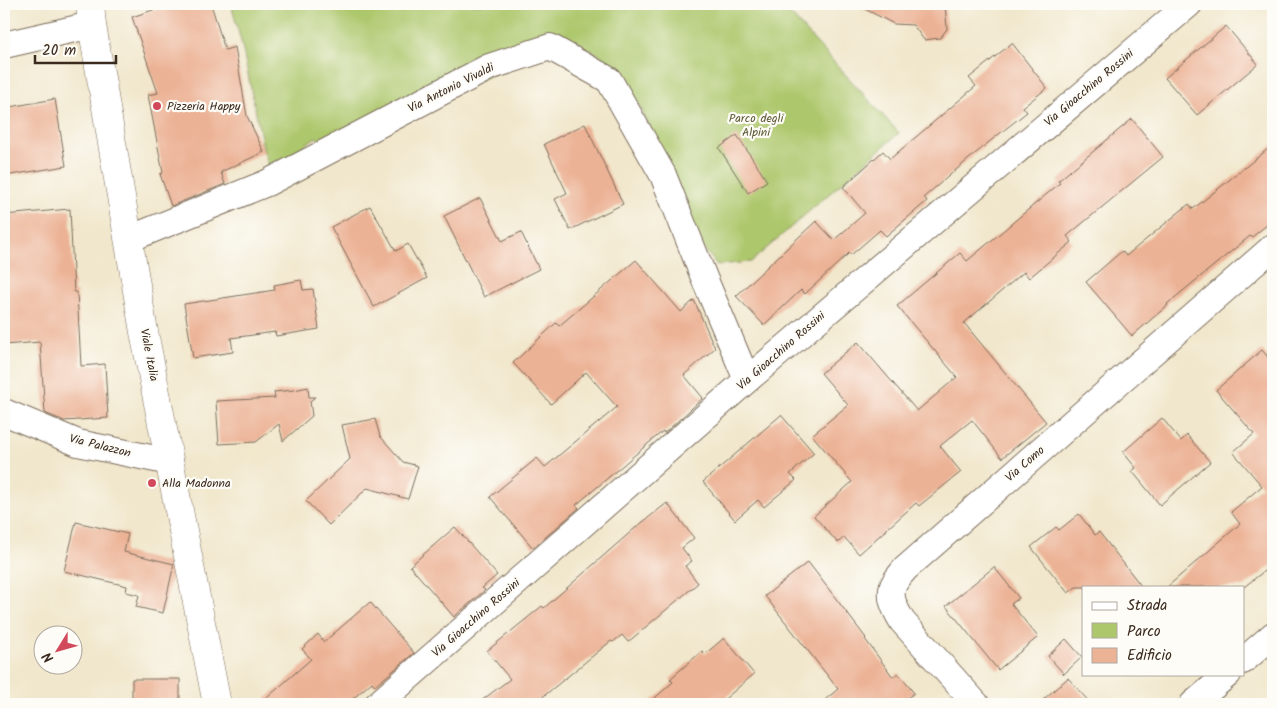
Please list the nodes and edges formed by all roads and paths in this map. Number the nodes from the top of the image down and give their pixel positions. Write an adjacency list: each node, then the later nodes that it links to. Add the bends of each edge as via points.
1 (1189, 4): 6 (street, Via Gioacchino Rossini)
2 (91, 14): 3 (street); 4 (main road, Viale Italia)
3 (4, 45)
4 (129, 239): 6 (street, Via Antonio Vivaldi, via 266,183 489,68 550,47 609,80 663,175); 8 (main road, Viale Italia)
5 (1273, 248): 15 (street, Via Como, via 905,569 894,584 893,606 902,621)
6 (747, 380): 14 (street, Via Gioacchino Rossini)
7 (4, 412): 8 (street, Via Palazzon, via 78,443)
8 (170, 462): 13 (main road, Viale Italia)
9 (1273, 635): 10 (street)
10 (1244, 660)
11 (1226, 676): 12 (street)
12 (1199, 702)
13 (217, 704)
14 (378, 704)
15 (976, 704)

